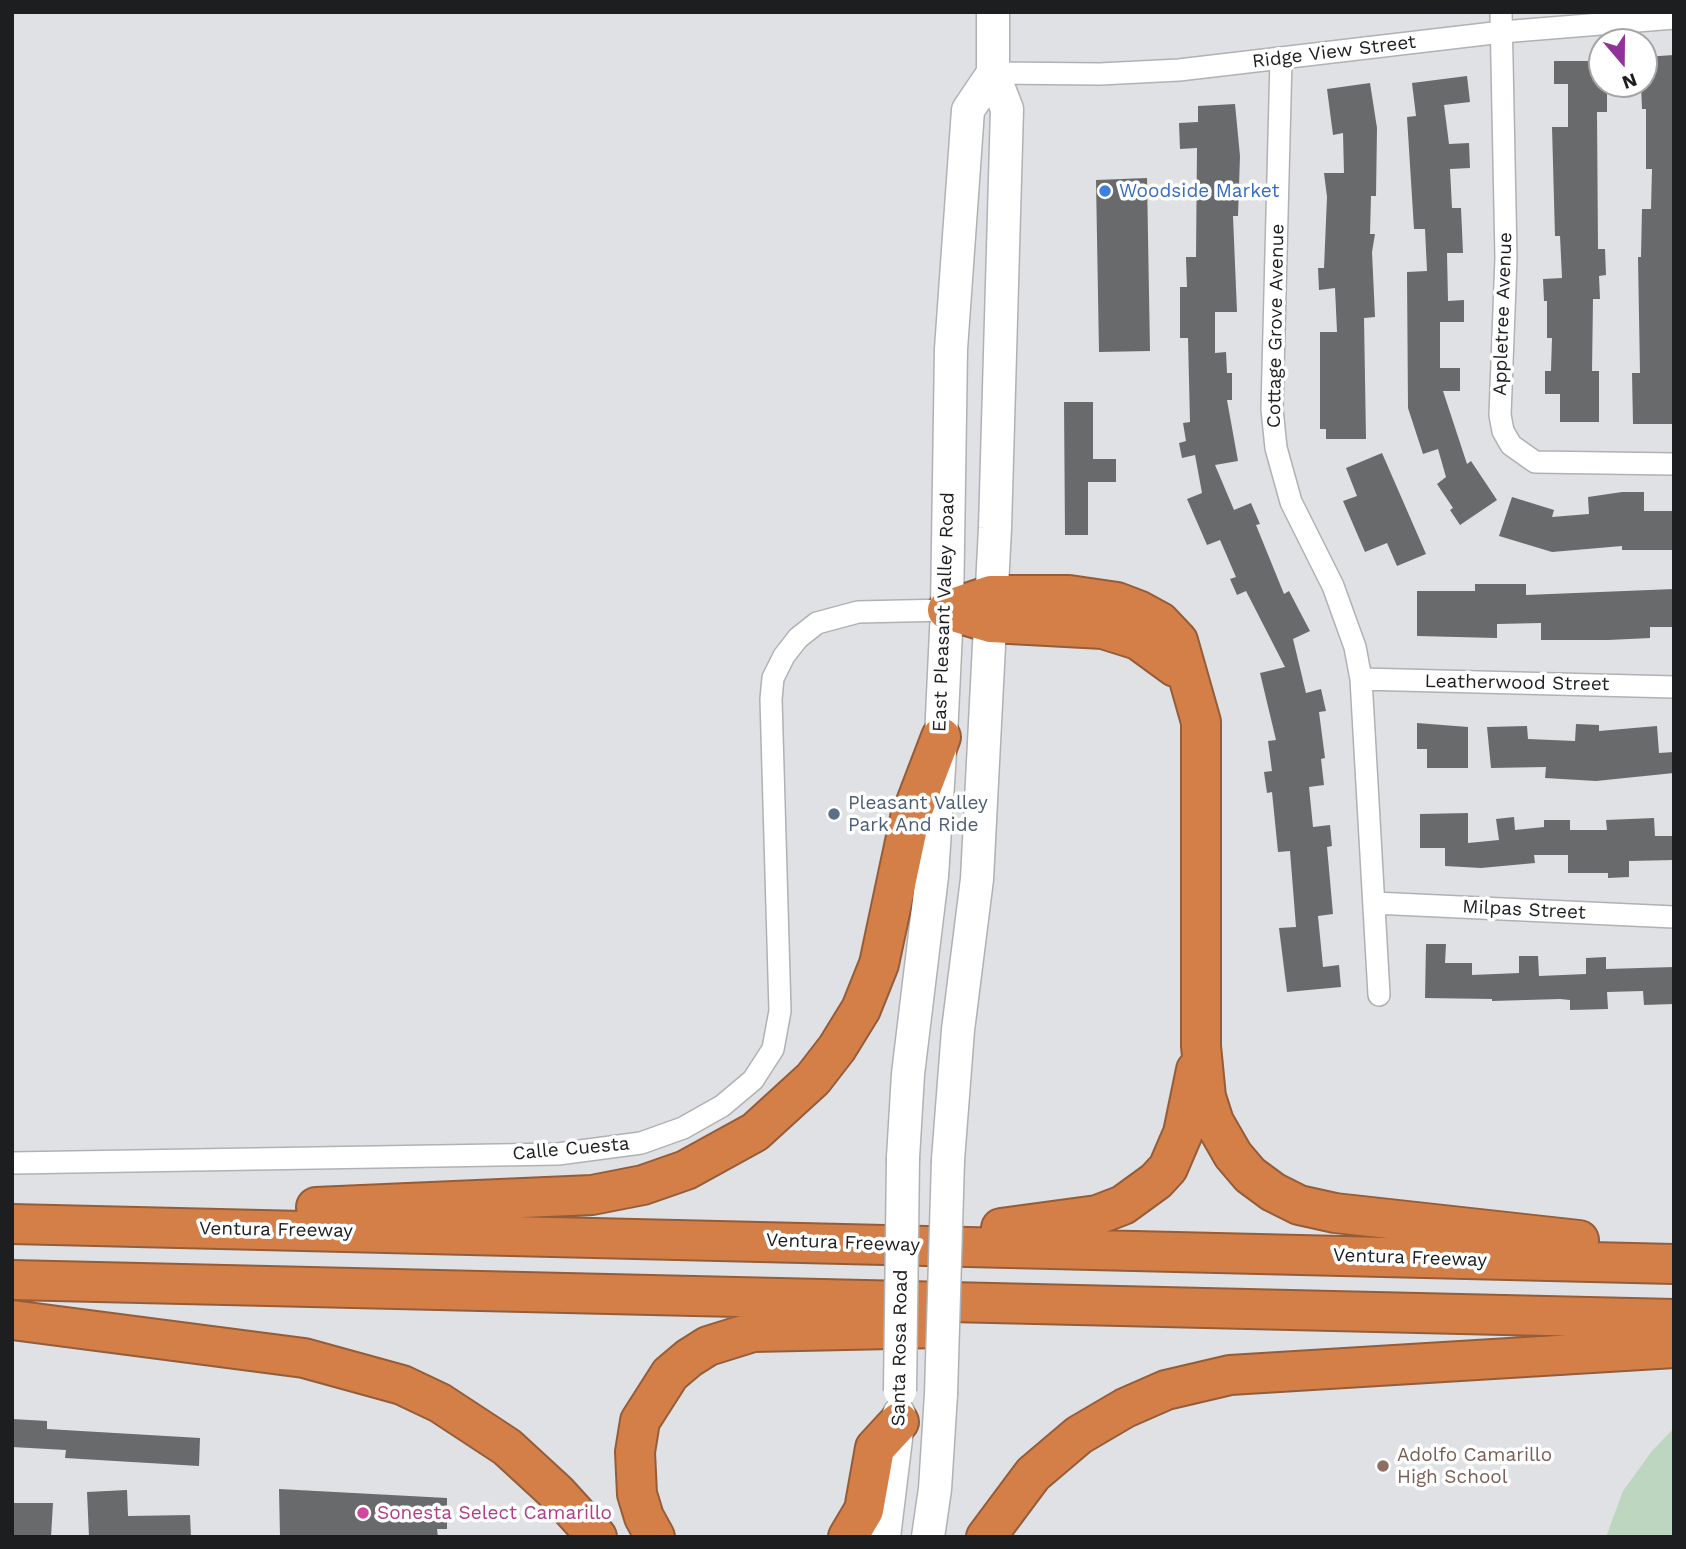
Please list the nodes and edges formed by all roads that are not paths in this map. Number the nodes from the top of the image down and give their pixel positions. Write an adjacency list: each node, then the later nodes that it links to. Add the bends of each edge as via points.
1 (993, 12): 5 (main road)
2 (1674, 18): 3 (street, Ridge View Street)
3 (1502, 22): 4 (street, Ridge View Street); 6 (street, Appletree Avenue, via 1503,431 1511,445 1535,462)
4 (1281, 60): 5 (street, Ridge View Street, via 1100,74); 9 (street, Cottage Grove Avenue, via 1272,409 1276,447 1292,502 1345,614)
5 (993, 73): 7 (main road, via 1007,109); 8 (main road, East Pleasant Valley Road, via 968,110 951,349)
6 (1674, 464)
7 (991, 609): 8 (highway); 15 (highway, via 1103,629 1138,640 1188,676 1203,749); 32 (main road, Santa Rosa Road, bridge, via 977,879 953,1078 941,1394)
8 (947, 610): 11 (main road, East Pleasant Valley Road); 17 (street, Calle Cuesta, via 858,612 817,624 798,638 774,678 780,1011 773,1049 753,1080 722,1106 683,1128 641,1143 558,1154)
9 (1361, 679): 10 (street, Leatherwood Street); 12 (street, Cottage Grove Avenue)
10 (1674, 687)
11 (941, 737): 16 (main road, East Pleasant Valley Road, via 932,876 910,1050); 19 (highway, via 910,818 879,964 861,1009 813,1079 755,1132 722,1153 643,1185 592,1195 313,1207)
12 (1374, 903): 13 (street, Milpas Street); 14 (street, Cottage Grove Avenue)
13 (1674, 917)
14 (1379, 995)
15 (1200, 1046): 20 (highway, via 1176,1153 1156,1181 1123,1205 1097,1215 1032,1225); 21 (highway, via 1206,1097 1233,1155 1250,1175 1290,1201 1335,1213 1606,1243)
16 (903, 1157): 27 (main road, Santa Rosa Road, bridge)
17 (12, 1163)
18 (12, 1224): 19 (highway, Ventura Freeway)
19 (76, 1226): 20 (highway, Ventura Freeway)
20 (818, 1241): 21 (highway, Ventura Freeway)
21 (1671, 1264)
22 (12, 1280): 23 (highway)
23 (1187, 1308): 24 (highway); 29 (highway, via 972,1327 753,1332 708,1346 670,1374 640,1421 635,1452 637,1494)
24 (1674, 1319)
25 (12, 1320): 28 (highway, via 304,1358 402,1385 440,1403 507,1447)
26 (1674, 1348): 33 (highway, via 1230,1375 1166,1390 1079,1435 1033,1474)
27 (900, 1407): 30 (highway, via 875,1448 864,1510); 31 (main road, Santa Rosa Road)
28 (597, 1537)
29 (655, 1537)
30 (848, 1537)
31 (884, 1537)
32 (928, 1537)
33 (986, 1537)

